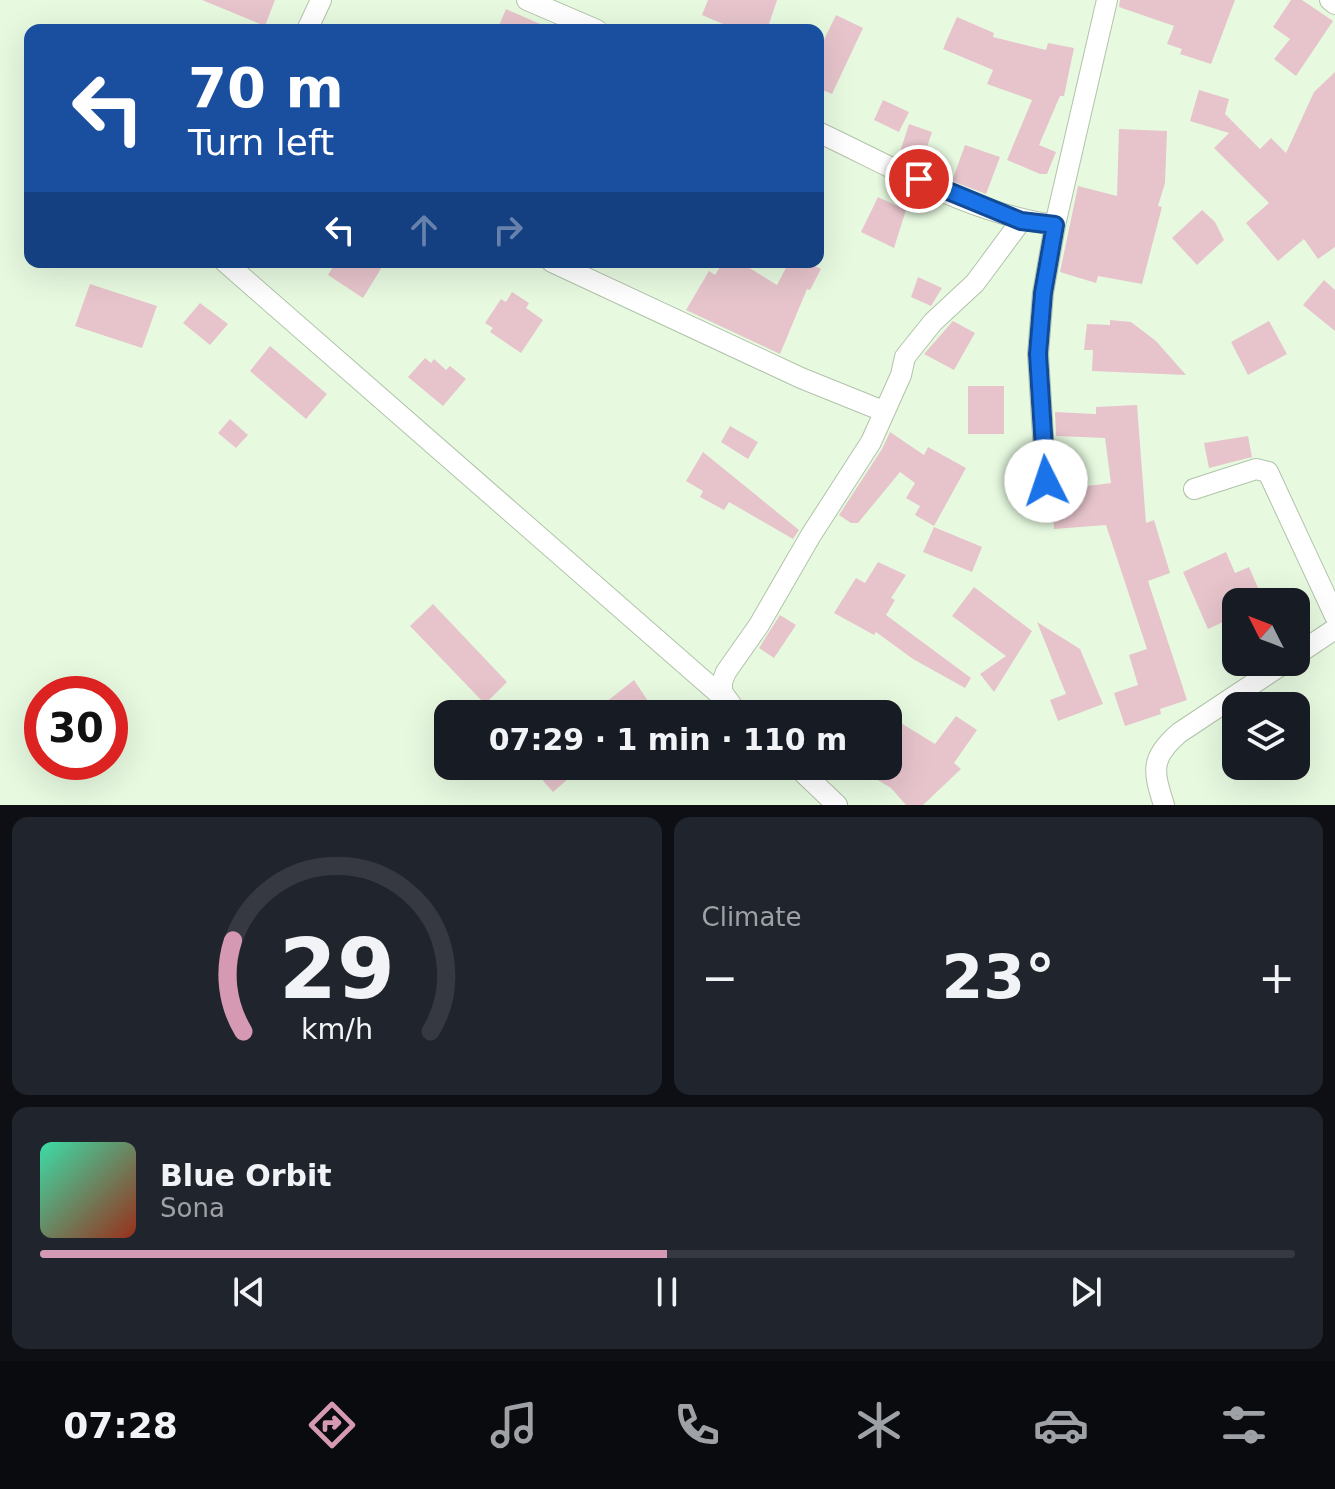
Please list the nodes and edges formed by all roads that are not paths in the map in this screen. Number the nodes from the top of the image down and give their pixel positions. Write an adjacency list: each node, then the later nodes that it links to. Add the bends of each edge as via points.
1 (321, 0): 6 (street)
2 (527, 0): 7 (street)
3 (1330, 0): 5 (street)
4 (1099, 3): 10 (street)
5 (1335, 4)
6 (310, 24)
7 (583, 24)
8 (824, 135): 9 (street)
9 (1021, 221): 10 (street); 13 (street, via 975,283 905,357)
10 (1055, 225): 15 (street, via 1038,354)
11 (232, 268): 20 (street)
12 (565, 268): 13 (street)
13 (883, 411): 21 (street, via 871,442 726,672 722,692)
14 (1194, 489): 16 (street, via 1256,469 1268,472)
15 (1047, 502)
16 (1335, 616)
17 (1335, 629): 18 (street)
18 (1310, 646)
19 (1265, 676): 24 (street, via 1163,746 1156,772)
20 (724, 700)
21 (727, 700)
22 (811, 780): 23 (street)
23 (837, 805)
24 (1164, 805)

